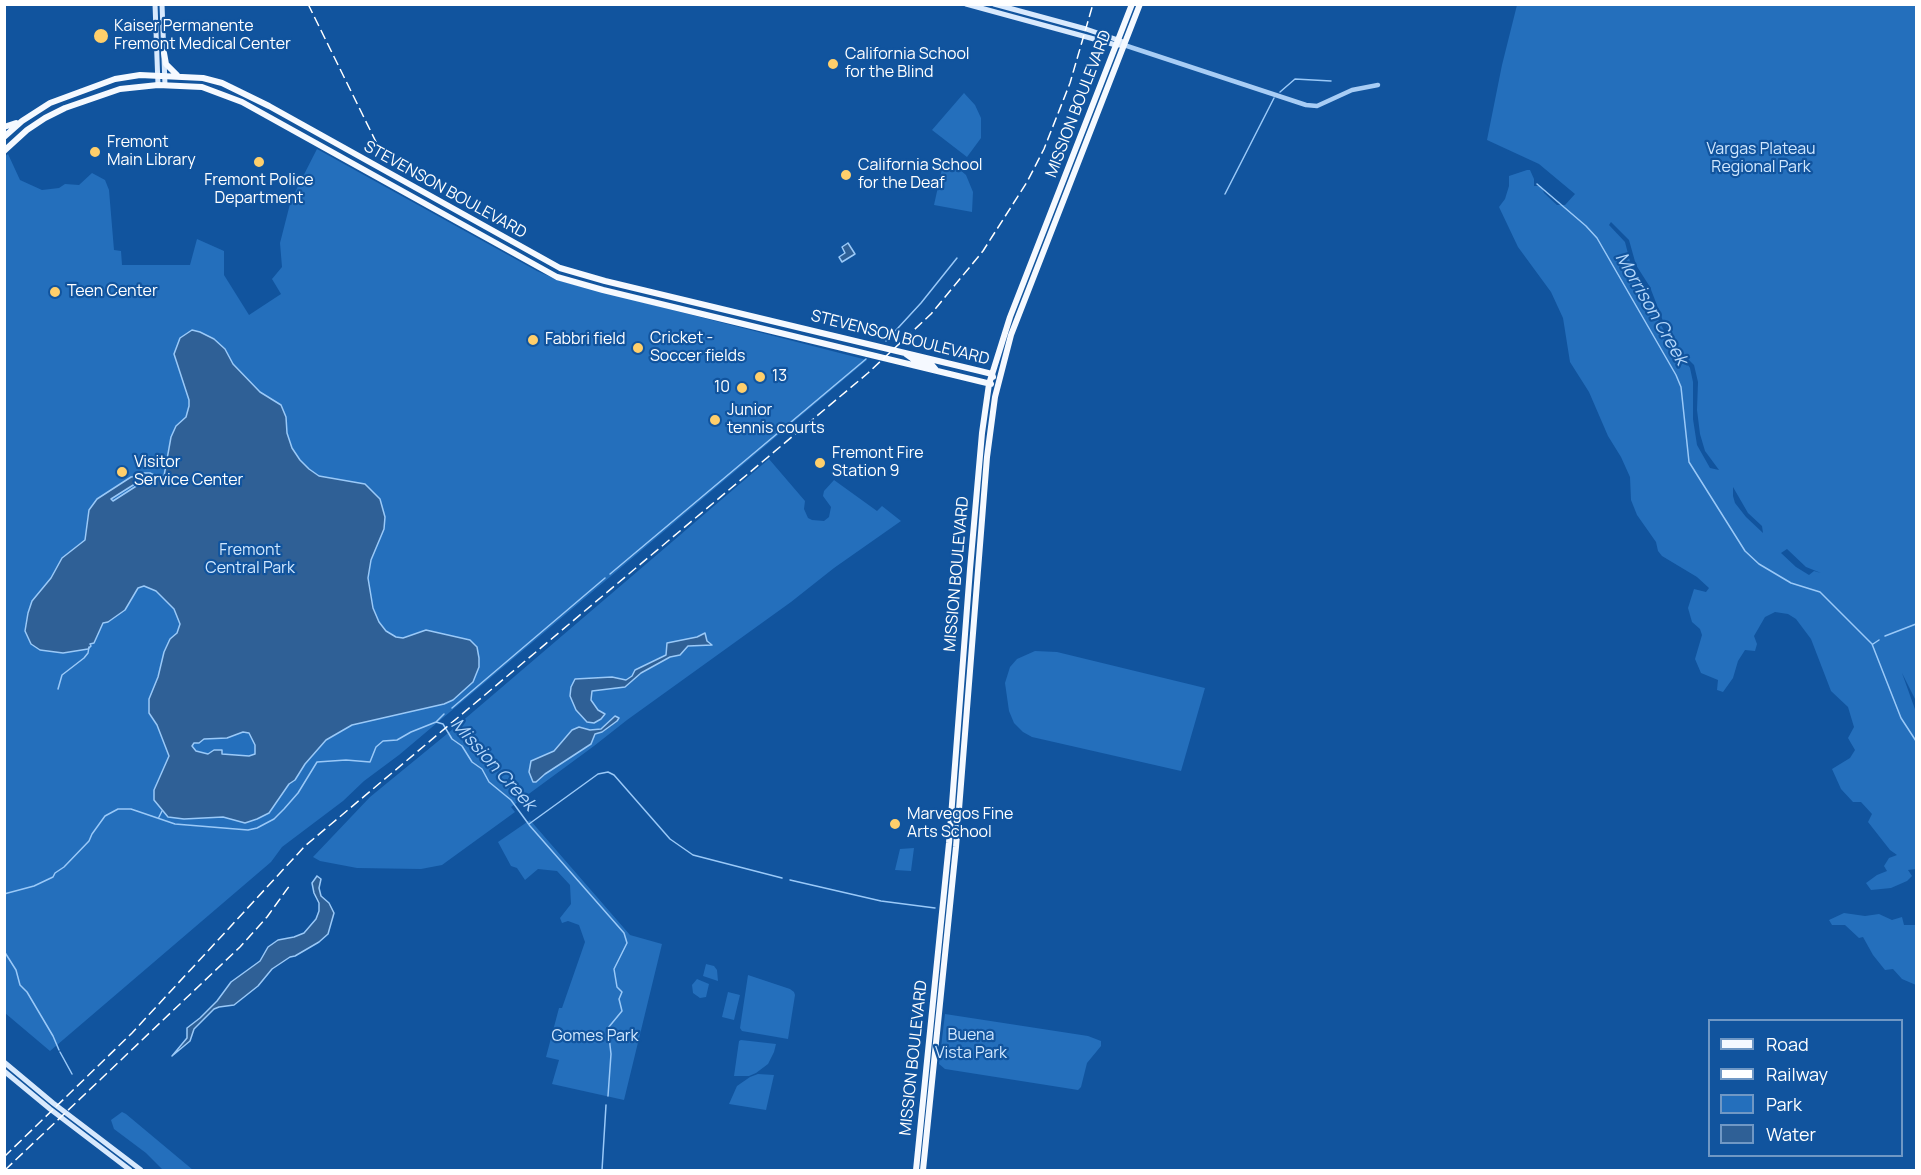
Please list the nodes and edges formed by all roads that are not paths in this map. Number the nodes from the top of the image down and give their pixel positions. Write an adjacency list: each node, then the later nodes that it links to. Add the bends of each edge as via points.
1 (155, 4): 8 (main road)
2 (162, 4): 8 (main road)
3 (966, 4): 7 (main road)
4 (994, 4): 7 (main road, via 1086,29)
5 (1132, 4): 7 (main road, MISSION BOULEVARD)
6 (1140, 4): 7 (main road, MISSION BOULEVARD)
7 (1120, 43): 13 (street, via 1306,105 1317,106 1352,90); 21 (main road, MISSION BOULEVARD, via 1010,317); 23 (main road, MISSION BOULEVARD, via 1011,335)
8 (160, 55): 9 (main road); 10 (main road); 11 (main road)
9 (147, 75): 10 (main road, STEVENSON BOULEVARD); 14 (main road, STEVENSON BOULEVARD, via 115,79 62,98)
10 (161, 75): 11 (main road, STEVENSON BOULEVARD); 12 (main road)
11 (177, 76): 18 (main road, STEVENSON BOULEVARD, via 203,78 236,89 560,268)
12 (161, 85): 17 (main road, STEVENSON BOULEVARD, via 120,89 65,108 27,130); 19 (main road, STEVENSON BOULEVARD, via 202,87 238,100 556,276)
13 (1378, 86)
14 (22, 121): 15 (main road); 16 (main road, STEVENSON BOULEVARD)
15 (4, 127)
16 (4, 137)
17 (6, 151)
18 (900, 351): 19 (main road); 20 (main road, STEVENSON BOULEVARD)
19 (936, 370): 20 (main road, via 944,366 969,372); 22 (main road, STEVENSON BOULEVARD)
20 (980, 370): 21 (main road, STEVENSON BOULEVARD)
21 (992, 374): 22 (main road, MISSION BOULEVARD); 23 (main road, STEVENSON BOULEVARD)
22 (989, 384): 23 (main road, STEVENSON BOULEVARD); 28 (main road, MISSION BOULEVARD)
23 (998, 385): 29 (main road, MISSION BOULEVARD, via 987,457 956,847)
24 (4, 1062): 27 (main road)
25 (4, 1071): 26 (main road)
26 (130, 1170)
27 (141, 1170)
28 (916, 1170)
29 (923, 1170)

